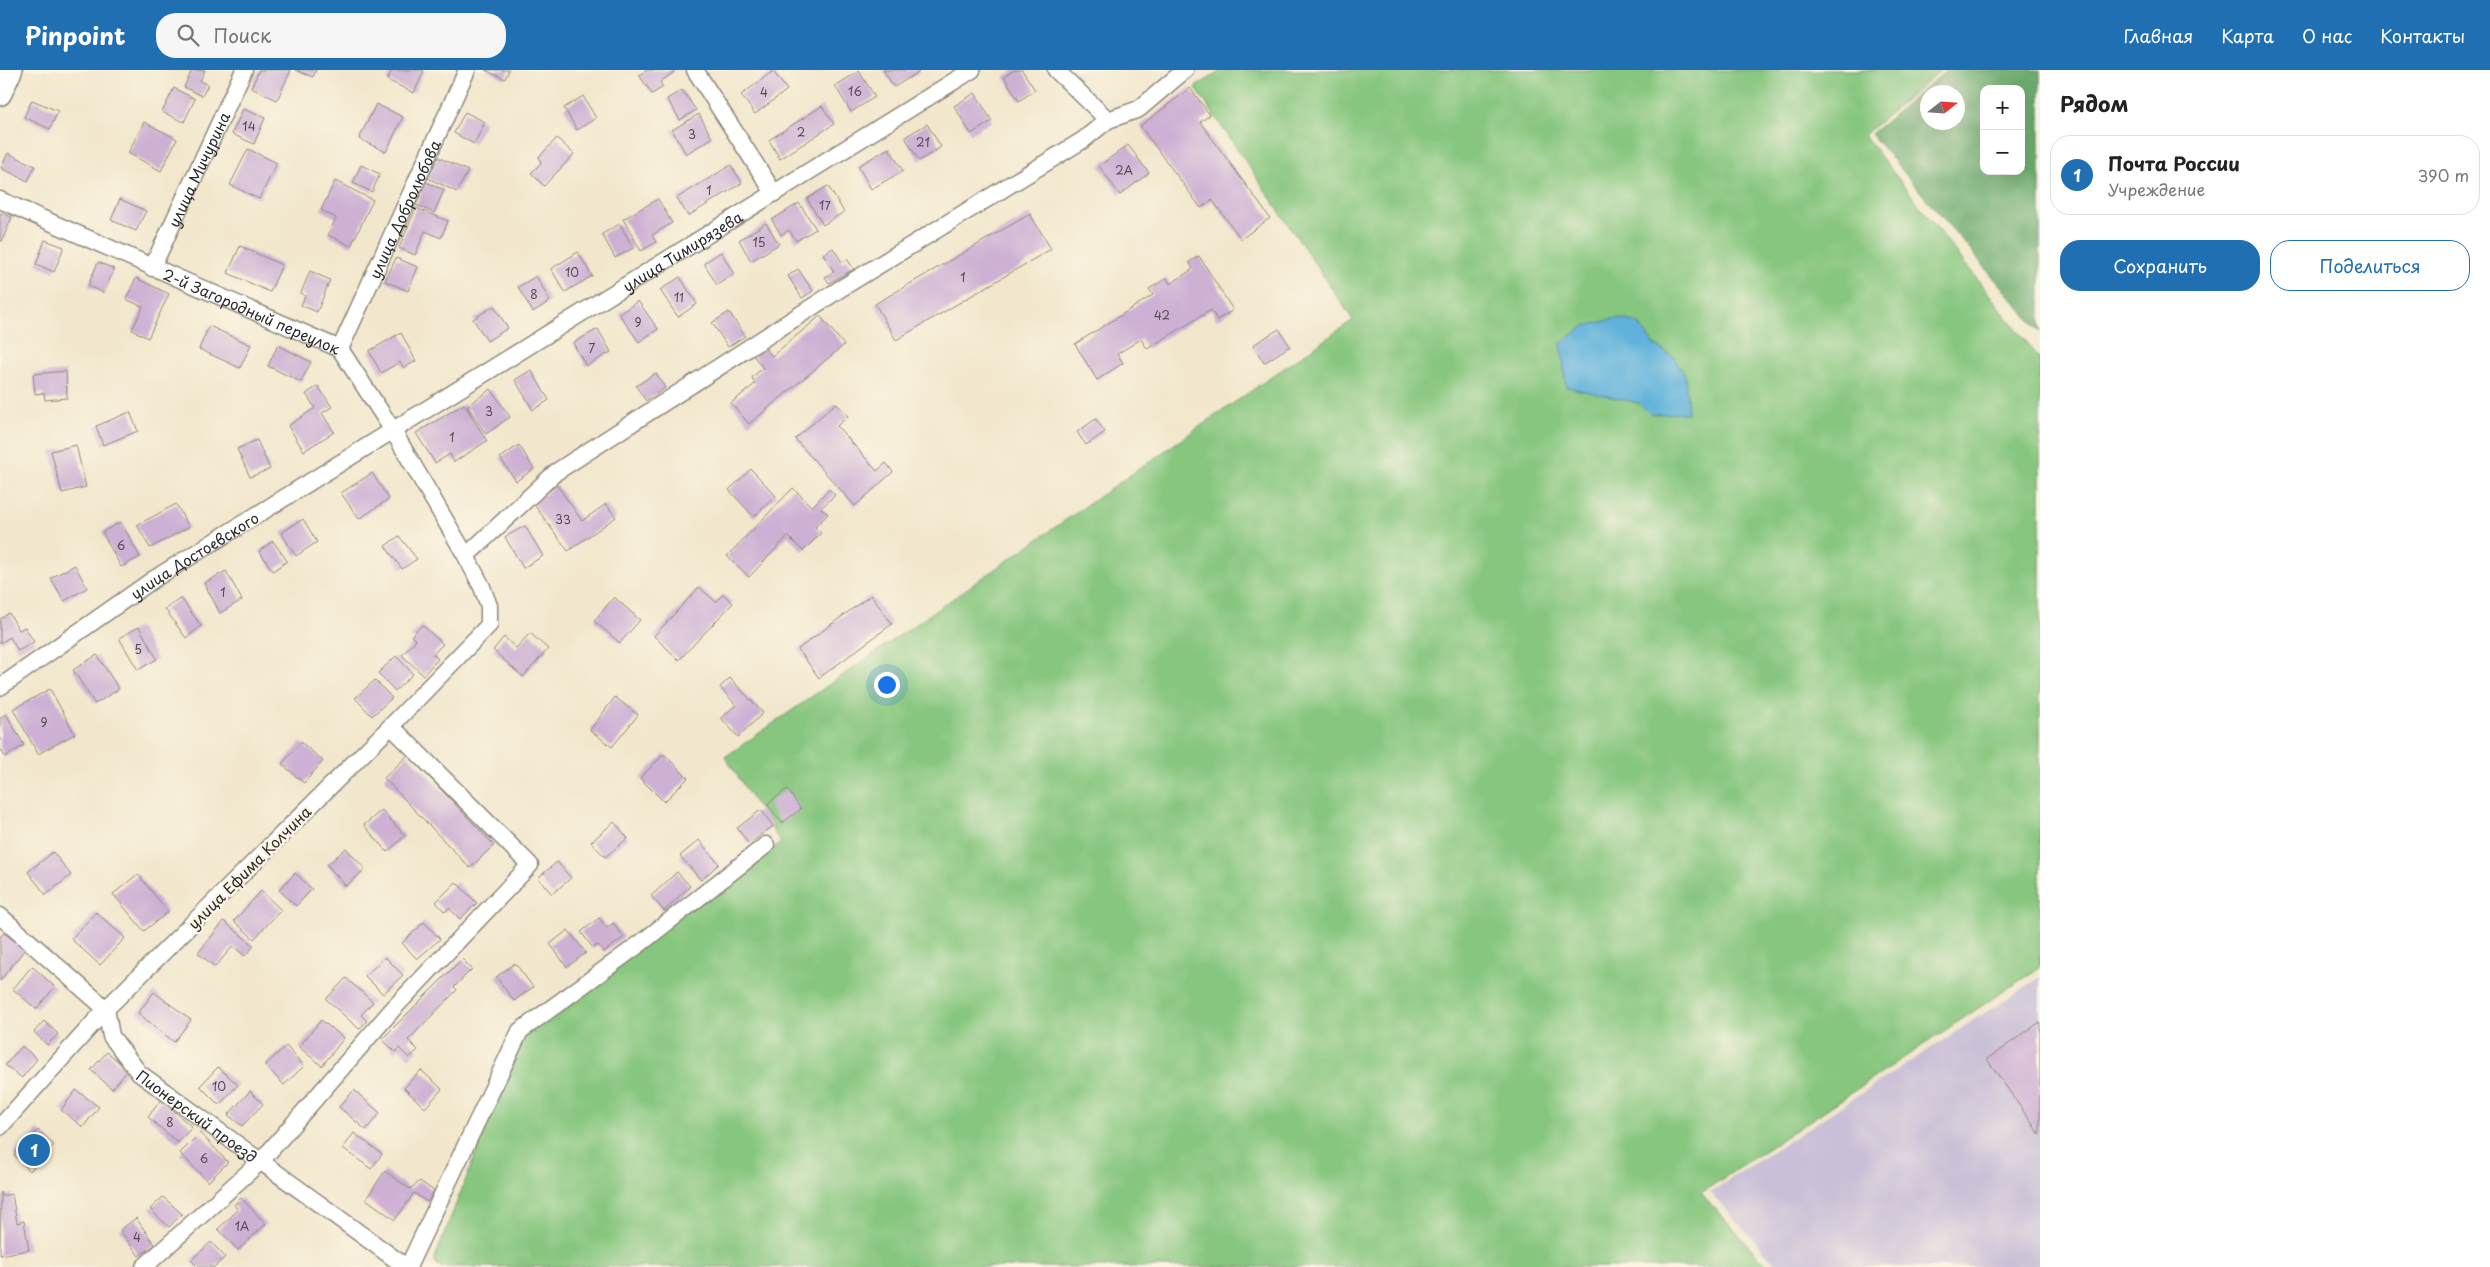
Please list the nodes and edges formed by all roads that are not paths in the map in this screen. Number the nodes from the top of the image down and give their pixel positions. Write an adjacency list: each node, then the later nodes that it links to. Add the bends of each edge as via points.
1 (11, 70): 8 (main road)
2 (244, 70): 12 (street, улица Мичурина)
3 (467, 70): 13 (street, улица Добролюбова)
4 (694, 70): 10 (street)
5 (972, 70): 10 (street, улица Тимирязева)
6 (1056, 70): 9 (street)
7 (1185, 70): 9 (street, via 1139,109)
8 (0, 94)
9 (1108, 120): 15 (street, via 1083,140 840,289 556,472)
10 (774, 193): 14 (street, улица Тимирязева)
11 (0, 200): 12 (street, 2-й Загородный переулок)
12 (152, 268): 13 (street, 2-й Загородный переулок)
13 (340, 349): 14 (street, 2-й Загородный переулок)
14 (392, 429): 15 (street, 2-й Загородный переулок); 17 (street, улица Достоевского, via 154,579)
15 (466, 556): 16 (street, 2-й Загородный переулок)
16 (488, 606): 18 (street, улица Ефима Колчина, via 489,625)
17 (0, 687)
18 (391, 726): 21 (street, улица Ефима Колчина); 23 (street, via 530,865 392,1010)
19 (766, 845): 25 (street, via 641,943 520,1031)
20 (0, 916): 21 (street)
21 (106, 1009): 22 (street, улица Ефима Колчина); 23 (street, Пионерский проезд, via 111,1036 138,1073)
22 (0, 1127)
23 (262, 1160): 24 (street, Пионерский проезд); 25 (street)
24 (144, 1267)
25 (407, 1267)

